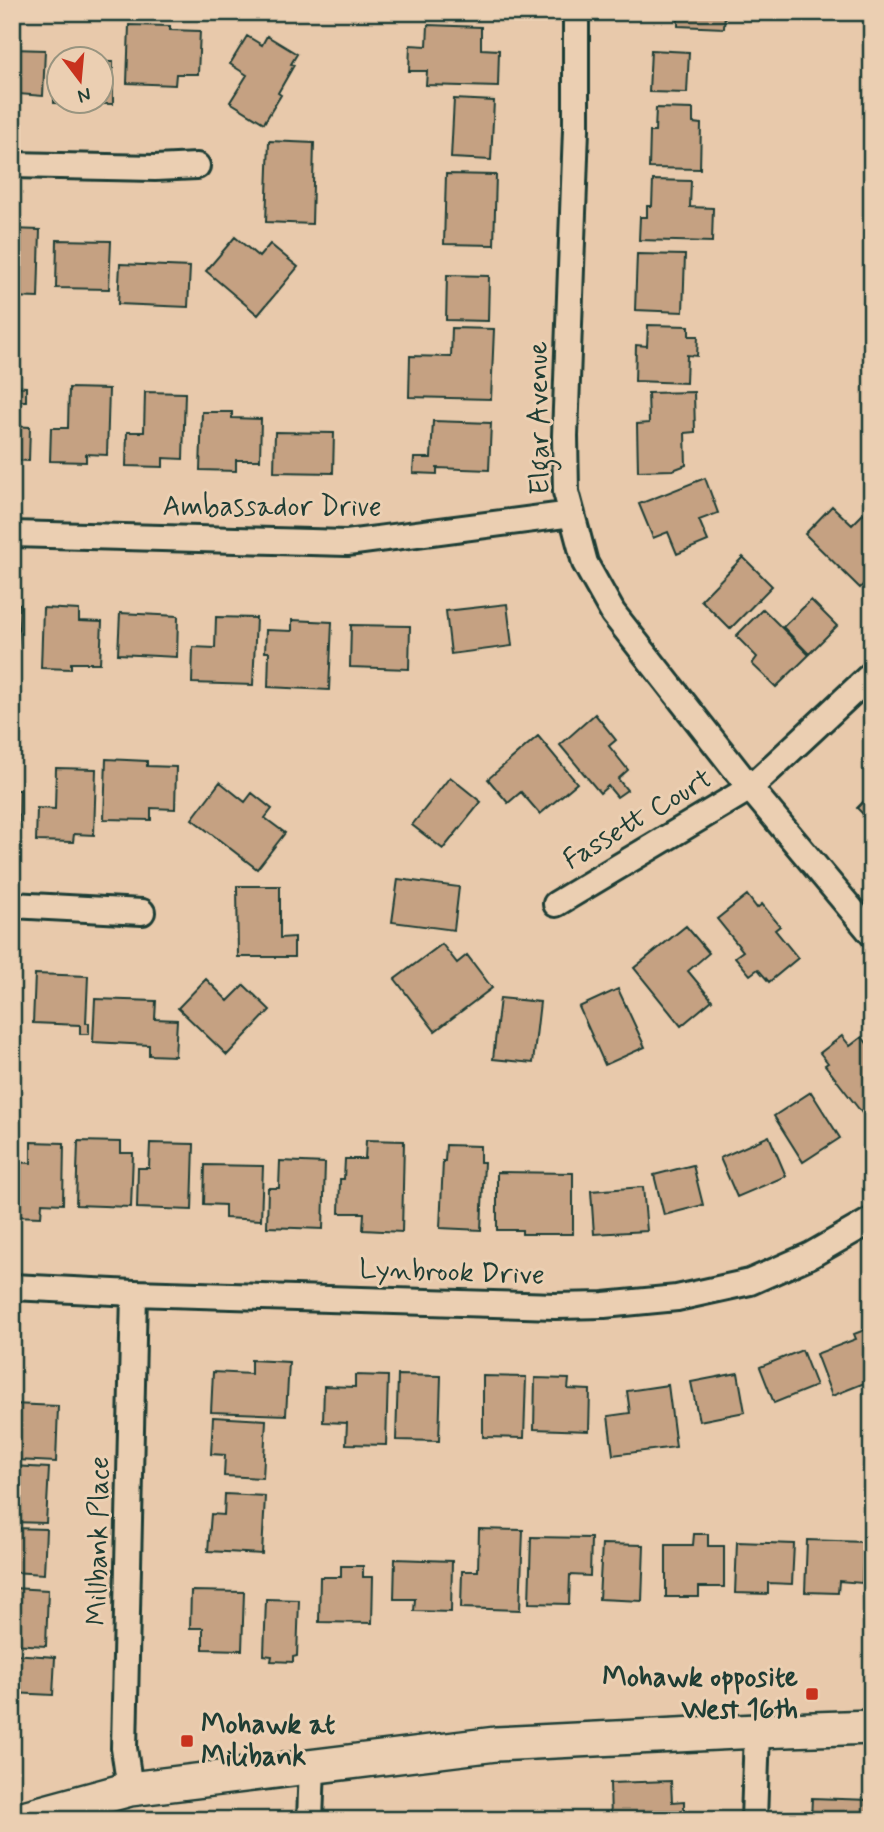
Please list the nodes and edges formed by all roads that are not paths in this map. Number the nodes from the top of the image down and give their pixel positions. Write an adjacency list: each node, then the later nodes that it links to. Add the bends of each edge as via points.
1 (576, 12): 4 (street, Elgar Avenue, via 565,436 566,492)
2 (12, 166): 3 (street)
3 (197, 166)
4 (572, 514): 5 (street, Ambassador Drive, via 347,543); 7 (street, Elgar Avenue, via 585,563 613,612)
5 (12, 534)
6 (872, 674): 7 (street, Fassett Court)
7 (750, 788): 8 (street, Fassett Court); 11 (street, Elgar Avenue)
8 (556, 904)
9 (12, 905): 10 (street)
10 (142, 912)
11 (872, 933)
12 (872, 1220): 14 (street, Lynbrook Drive, via 811,1255 750,1282 677,1298 555,1306)
13 (12, 1287): 14 (street, Lynbrook Drive)
14 (134, 1293): 18 (street, Millbank Place, via 124,1748)
15 (872, 1727): 16 (main road)
16 (757, 1731): 17 (main road, via 496,1744); 21 (street)
17 (312, 1766): 18 (main road); 20 (street)
18 (130, 1789): 19 (main road)
19 (16, 1820)
20 (310, 1820)
21 (754, 1820)

